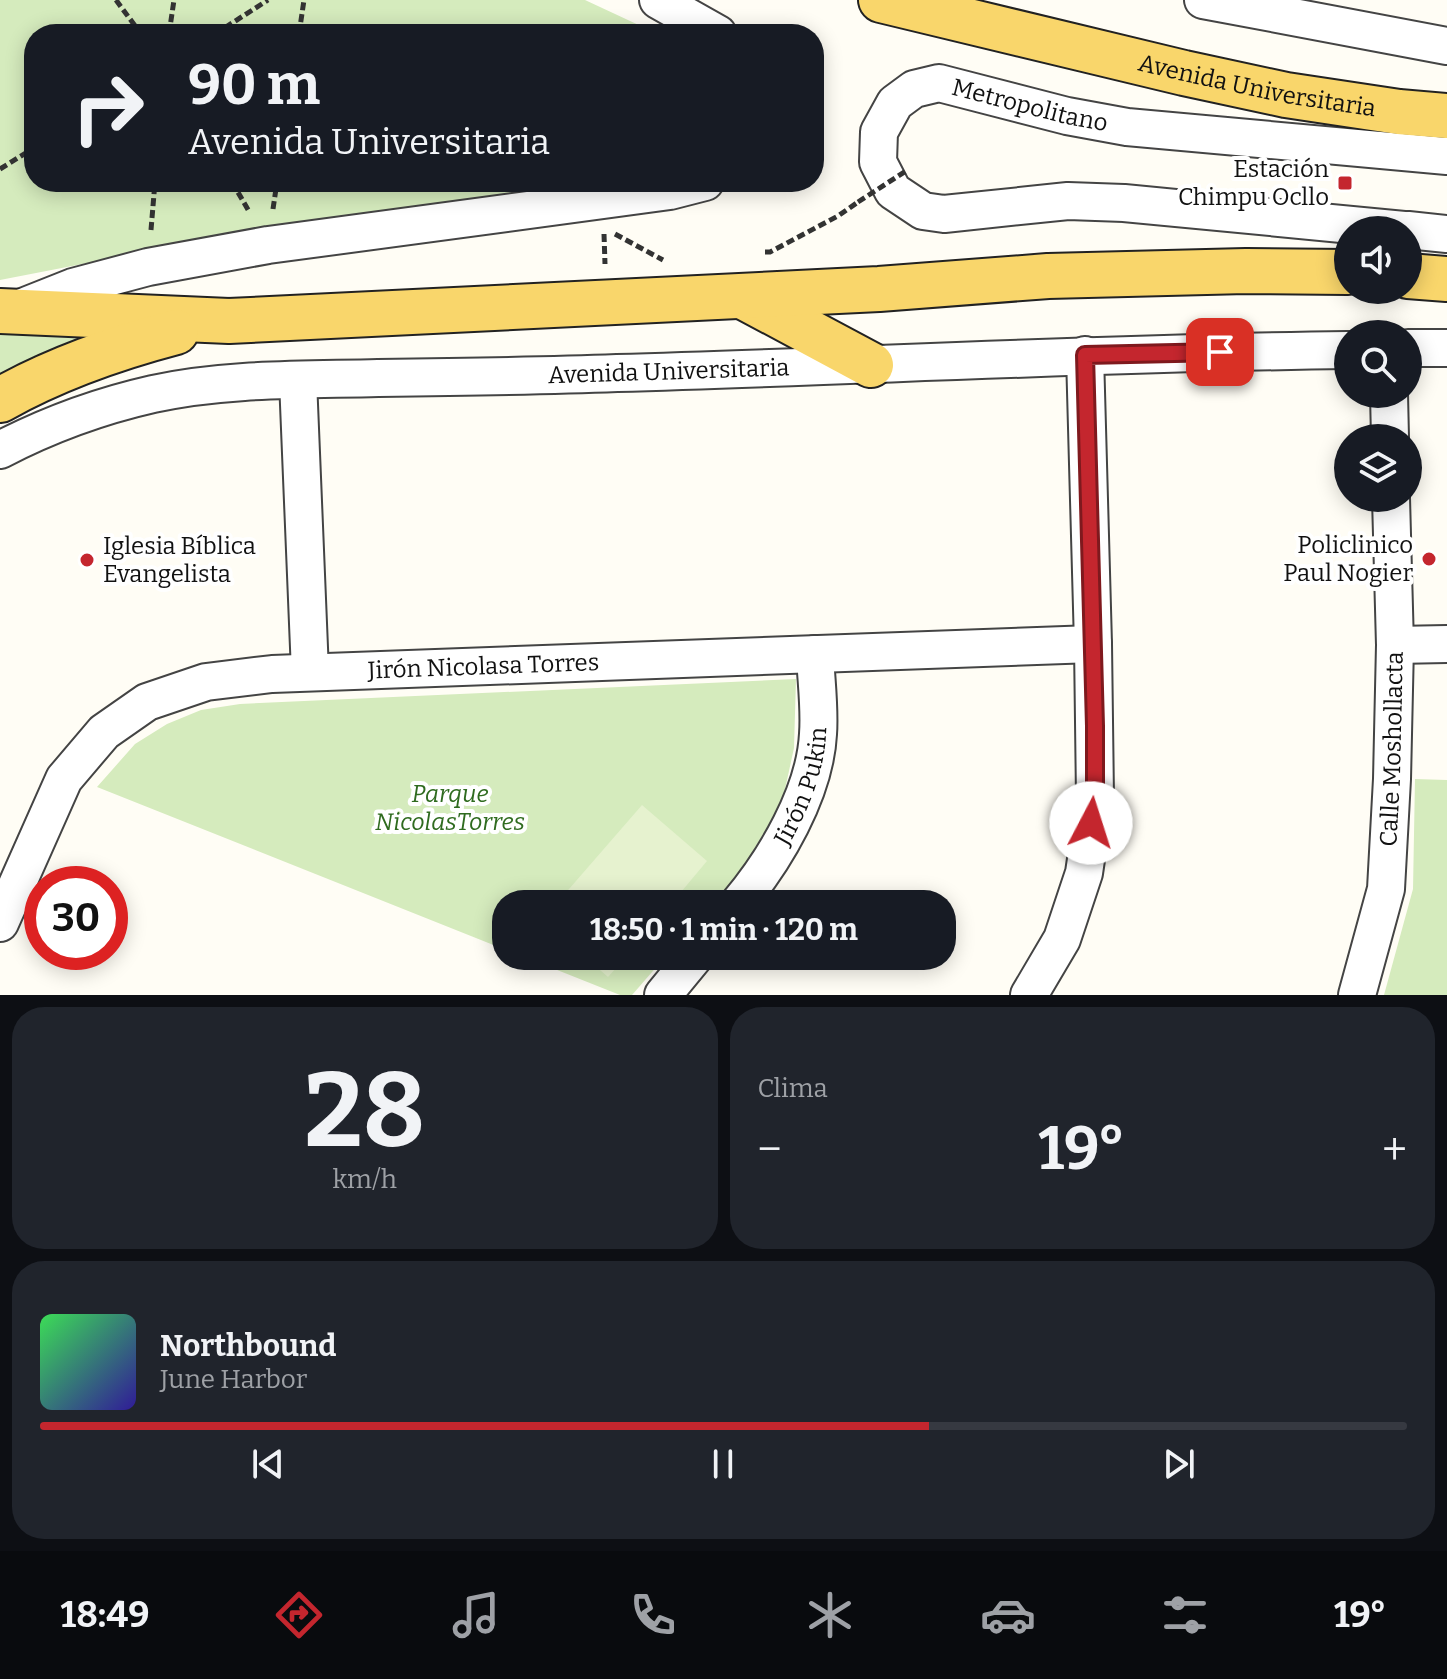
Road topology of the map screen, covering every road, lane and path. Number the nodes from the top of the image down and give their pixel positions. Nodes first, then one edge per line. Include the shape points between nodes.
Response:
1 (116, 0) edge
2 (174, 0) edge
3 (268, 0) edge
4 (304, 0) edge
5 (658, 0) edge
6 (881, 0) edge
7 (1203, 0) edge
8 (134, 24) edge
9 (170, 24) edge
10 (231, 24) edge
11 (300, 24) edge
12 (700, 24) edge
13 (1447, 46) edge
14 (1447, 116) edge
15 (24, 154) edge
16 (1447, 156) edge
17 (0, 169) edge
18 (906, 171) dead end
19 (154, 192) edge
20 (663, 192) edge
21 (1334, 223) edge
22 (604, 229) dead end
23 (1422, 232) edge
24 (1447, 234) edge
25 (755, 253) dead end
26 (663, 260) dead end
27 (148, 267) junction
28 (1334, 272) edge
29 (1422, 277) edge
30 (1447, 279) edge
31 (742, 296) junction
32 (5, 312) edge
33 (229, 321) junction
34 (1422, 348) edge
35 (1447, 348) edge
36 (1334, 350) edge
37 (1085, 355) junction
38 (871, 365) junction
39 (298, 380) junction
40 (0, 400) edge
41 (0, 450) edge
42 (1391, 512) edge
43 (1093, 644) junction
44 (1447, 644) edge
45 (1395, 645) junction
46 (815, 654) junction
47 (310, 672) junction
48 (750, 890) edge
49 (0, 923) edge
50 (684, 970) edge
51 (663, 995) edge
52 (1029, 995) edge
53 (1357, 995) edge

1 - 8 path
2 - 9 path
3 - 10 path
4 - 11 path
5 - 12 street
6 - 14 main road, Avenida Universitaria via 1286,95
7 - 13 street
15 - 17 path
16 - 21 street, Metropolitano via 1127,127 939,83 914,89 895,103 879,132 878,162 893,191 923,211 944,214 1068,201
18 - 25 path, bridge via 838,216 770,252
19 - 27 path
20 - 27 street via 268,245
22 - 26 path
23 - 24 street, Metropolitano
27 - 32 street
28 - 31 main road via 1048,276
29 - 30 main road
31 - 33 main road
31 - 38 main road
32 - 33 main road
33 - 40 main road via 120,348
34 - 35 street
36 - 37 street, Avenida Universitaria
37 - 38 street, Avenida Universitaria
37 - 43 street
38 - 39 street, Avenida Universitaria
39 - 41 street, Avenida Universitaria via 154,393 36,432
39 - 47 street
42 - 45 street, Calle Moshollacta
43 - 46 street, Jirón Nicolasa Torres
43 - 52 street via 1095,798 1084,873 1062,939
44 - 45 street
45 - 53 street, Calle Moshollacta via 1386,889
46 - 47 street, Jirón Nicolasa Torres
46 - 48 street, Jirón Pukin via 818,735 808,787
47 - 49 street, Jirón Nicolasa Torres via 206,682 147,702 104,732 64,779
50 - 51 street

